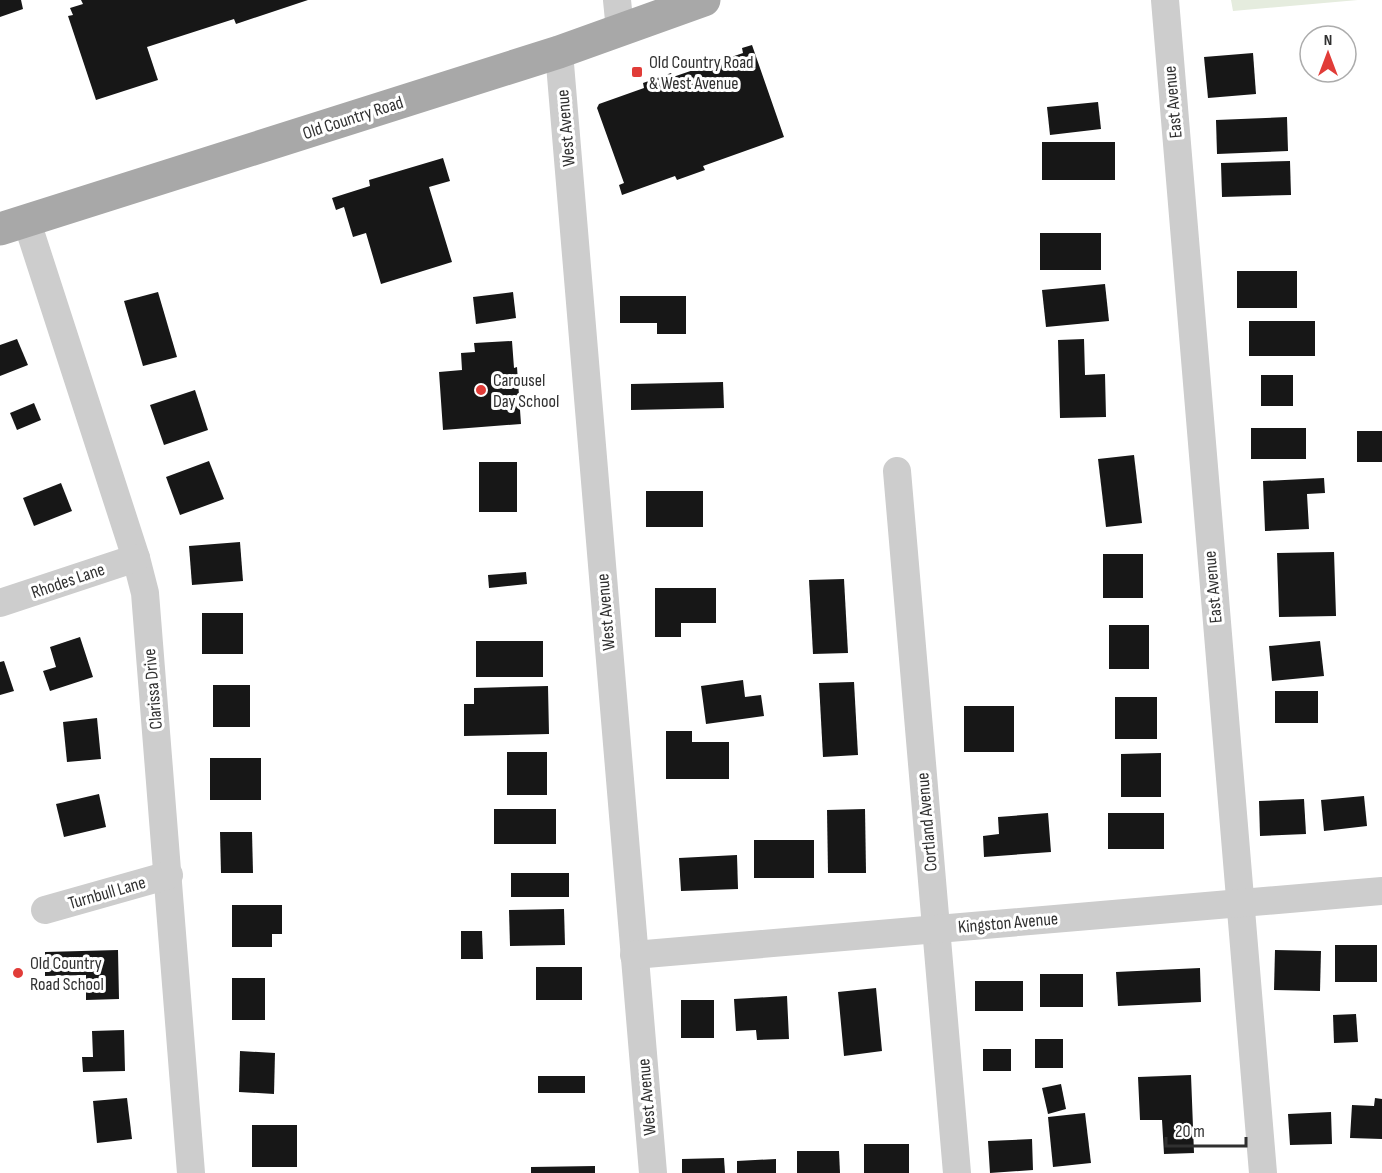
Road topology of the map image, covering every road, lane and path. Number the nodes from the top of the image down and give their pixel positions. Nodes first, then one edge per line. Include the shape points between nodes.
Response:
1 (704, 0) edge
2 (1165, 0) edge
3 (619, 15) edge
4 (559, 52) junction
5 (13, 226) edge
6 (897, 471) dead end
7 (136, 558) junction
8 (0, 603) edge
9 (169, 875) junction
10 (1382, 891) edge
11 (1240, 903) junction
12 (45, 910) dead end
13 (936, 929) junction
14 (634, 955) junction
15 (191, 1173) edge
16 (653, 1173) edge
17 (957, 1173) edge
18 (1263, 1173) edge

1 - 3 main road, Old Country Road
2 - 11 street, East Avenue
3 - 4 main road, Old Country Road
4 - 5 main road, Old Country Road
4 - 14 street, West Avenue
5 - 7 street, Clarissa Drive
6 - 13 street, Cortland Avenue
7 - 8 street, Rhodes Lane
7 - 9 street, Clarissa Drive via 145,593
9 - 12 street, Turnbull Lane
9 - 15 street, Clarissa Drive
10 - 11 street, Kingston Avenue
11 - 13 street, Kingston Avenue
11 - 18 street, East Avenue
13 - 14 street, Kingston Avenue
13 - 17 street, Cortland Avenue
14 - 16 street, West Avenue

